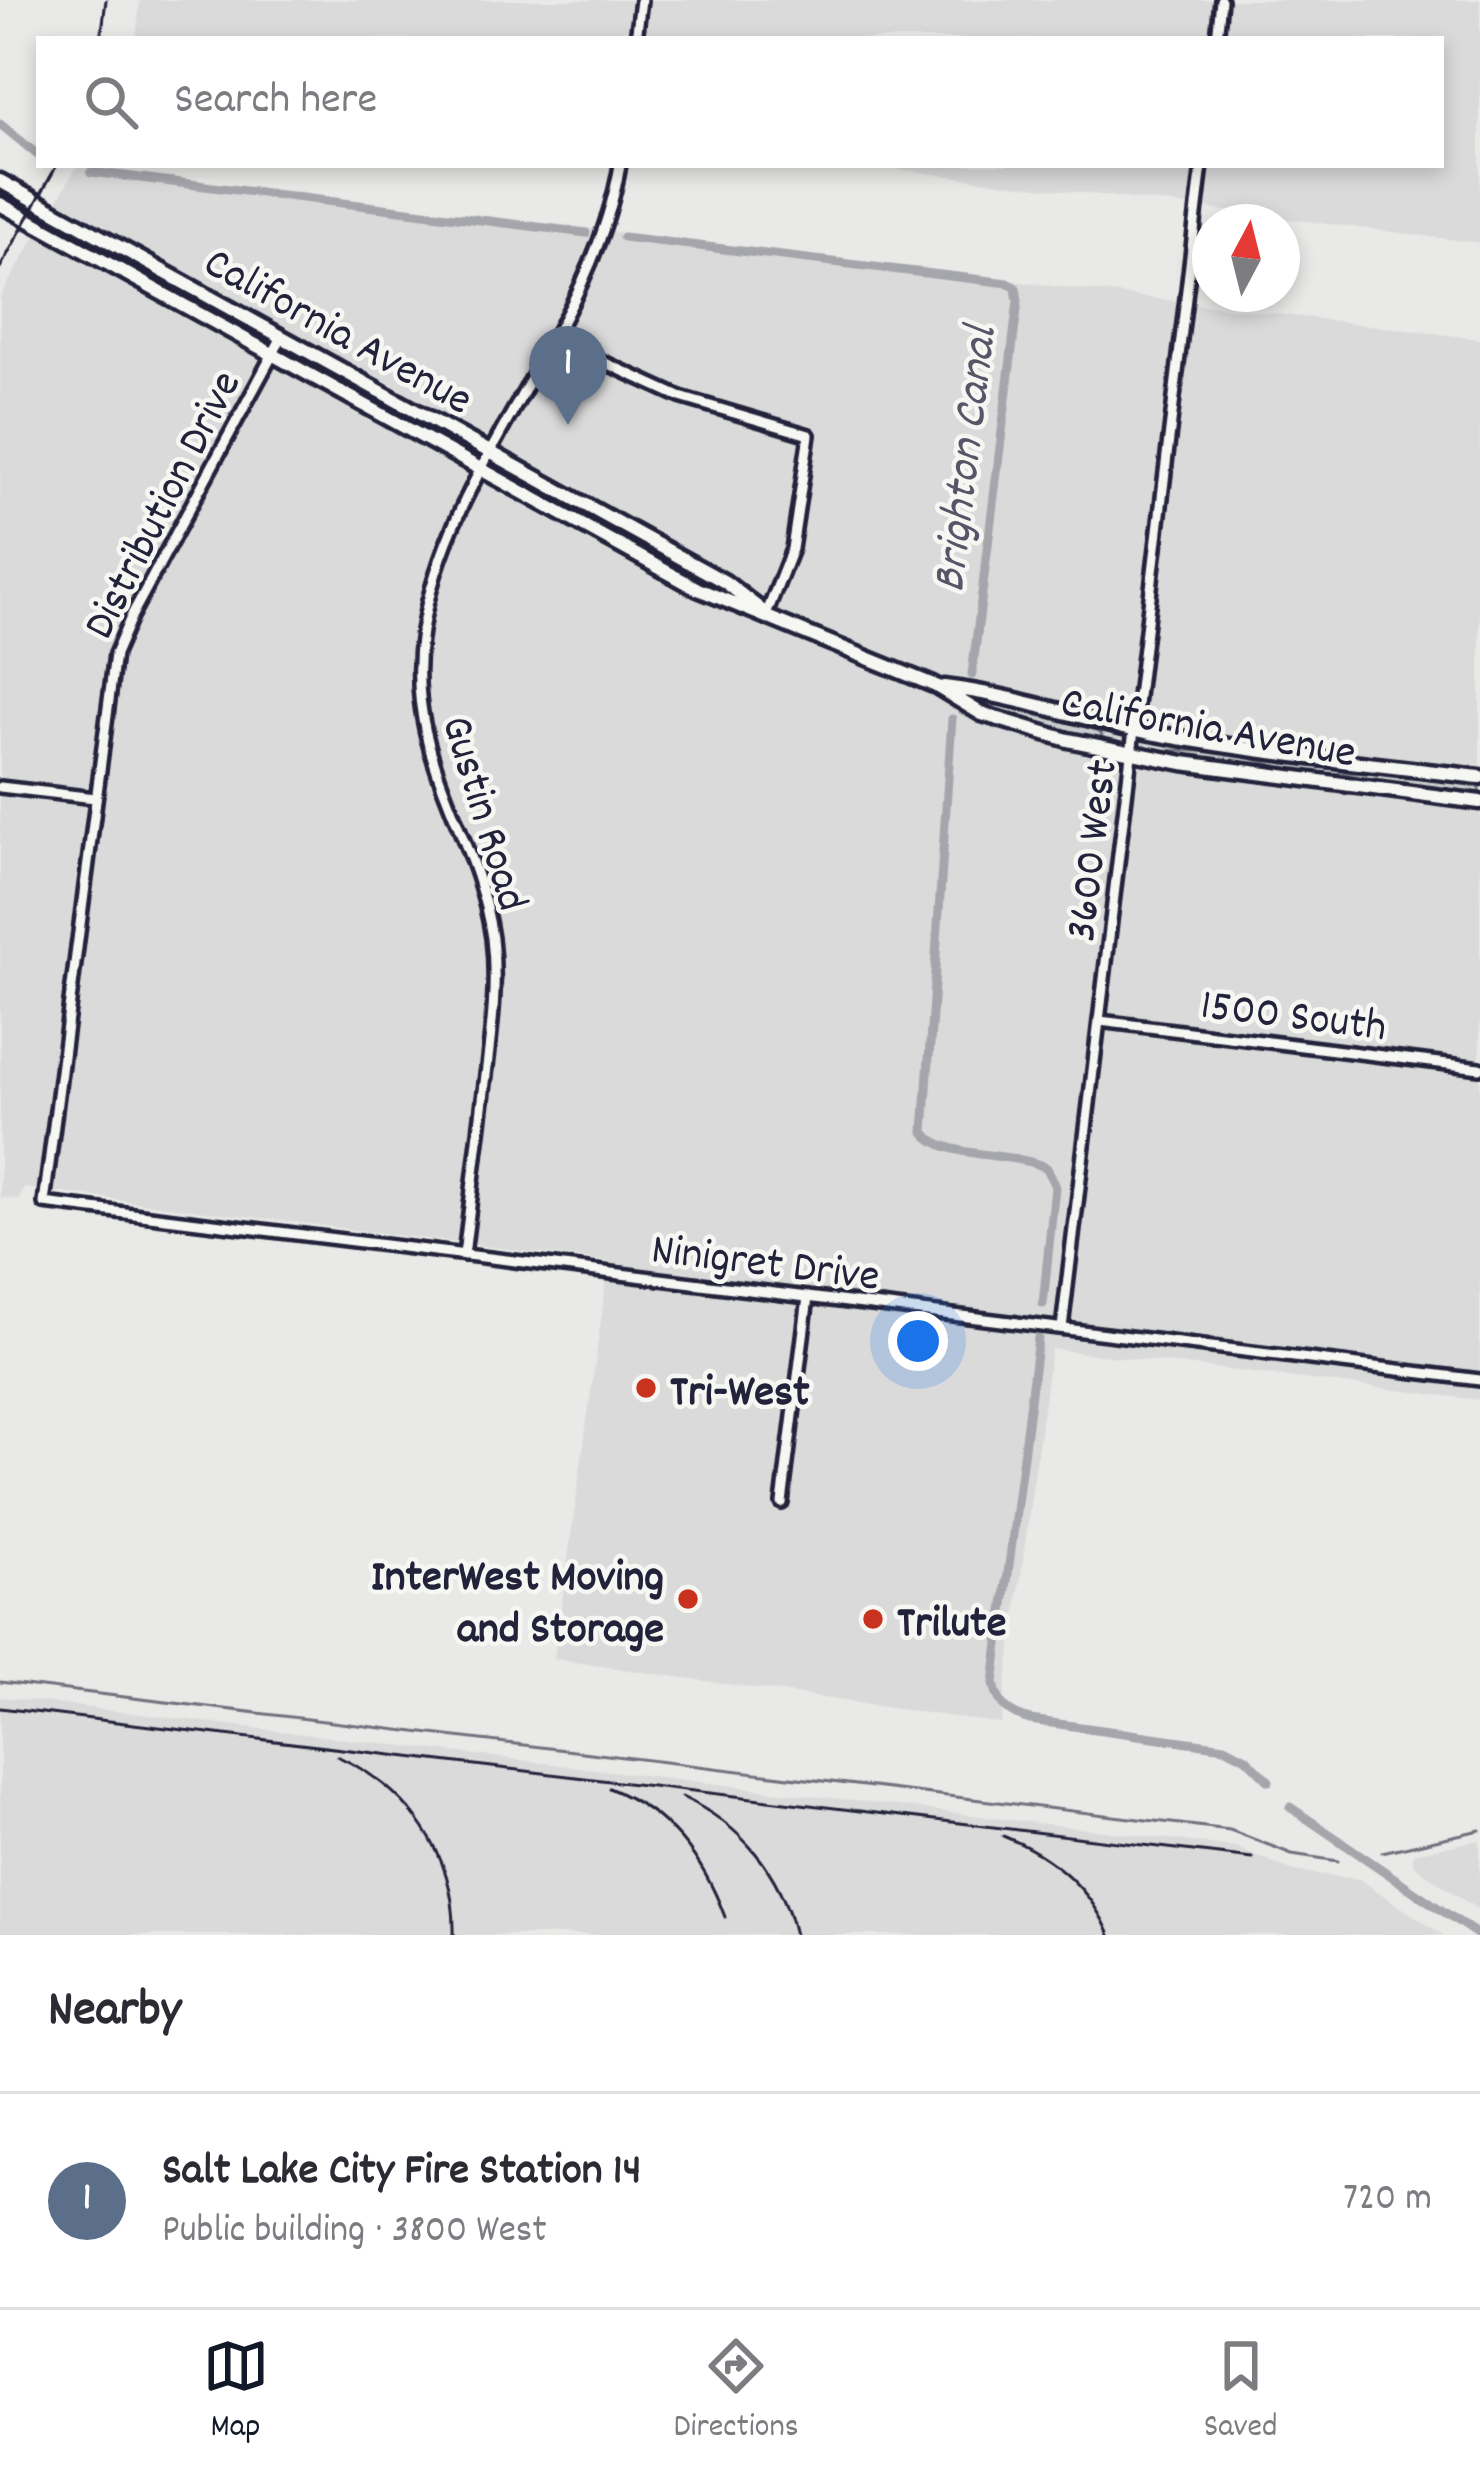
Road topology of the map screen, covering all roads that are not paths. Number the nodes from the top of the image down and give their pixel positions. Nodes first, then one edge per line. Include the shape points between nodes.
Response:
1 (641, 0) edge
2 (1221, 0) edge
3 (636, 36) edge
4 (1217, 36) edge
5 (619, 168) edge
6 (1202, 168) edge
7 (0, 181) edge
8 (0, 204) edge
9 (282, 338) junction
10 (553, 340) junction
11 (273, 354) junction
12 (491, 453) junction
13 (481, 470) junction
14 (766, 615) junction
15 (936, 686) junction
16 (1137, 730) junction
17 (1133, 754) junction
18 (1302, 755) junction
19 (1480, 777) edge
20 (1299, 780) junction
21 (0, 787) edge
22 (95, 798) junction
23 (1480, 802) edge
24 (1100, 1021) junction
25 (1480, 1068) edge
26 (44, 1203) joint
27 (464, 1255) junction
28 (808, 1297) junction
29 (1062, 1328) junction
30 (1480, 1380) edge
31 (782, 1503) dead end

1 - 3 street
2 - 4 street
5 - 10 street, Gustin Road via 599,245
6 - 16 street, 3600 West
7 - 9 main road, California Avenue
8 - 11 main road, California Avenue
9 - 11 street, Distribution Drive
9 - 12 main road, California Avenue
10 - 12 street, Gustin Road
10 - 14 street via 680,397 809,435 792,549
11 - 13 main road, California Avenue
11 - 22 street, Distribution Drive via 118,644
12 - 13 street, Gustin Road
12 - 14 main road, California Avenue via 725,582
13 - 14 main road, California Avenue via 698,589
13 - 27 street, Gustin Road via 438,562 419,661 428,750 478,877 494,961
14 - 15 main road, California Avenue
15 - 16 main road, California Avenue
15 - 17 main road, California Avenue via 991,717
16 - 17 street, 3600 West
16 - 18 main road, California Avenue
17 - 20 main road, California Avenue
17 - 24 street, 3600 West
18 - 19 main road, California Avenue
18 - 20 main road
20 - 23 main road, California Avenue
21 - 22 street
22 - 26 street, Distribution Drive
24 - 25 street, 1500 South
24 - 29 street, 3600 West
26 - 27 street, Ninigret Drive
27 - 28 street, Ninigret Drive
28 - 29 street, Ninigret Drive
28 - 31 street
29 - 30 street, Ninigret Drive

